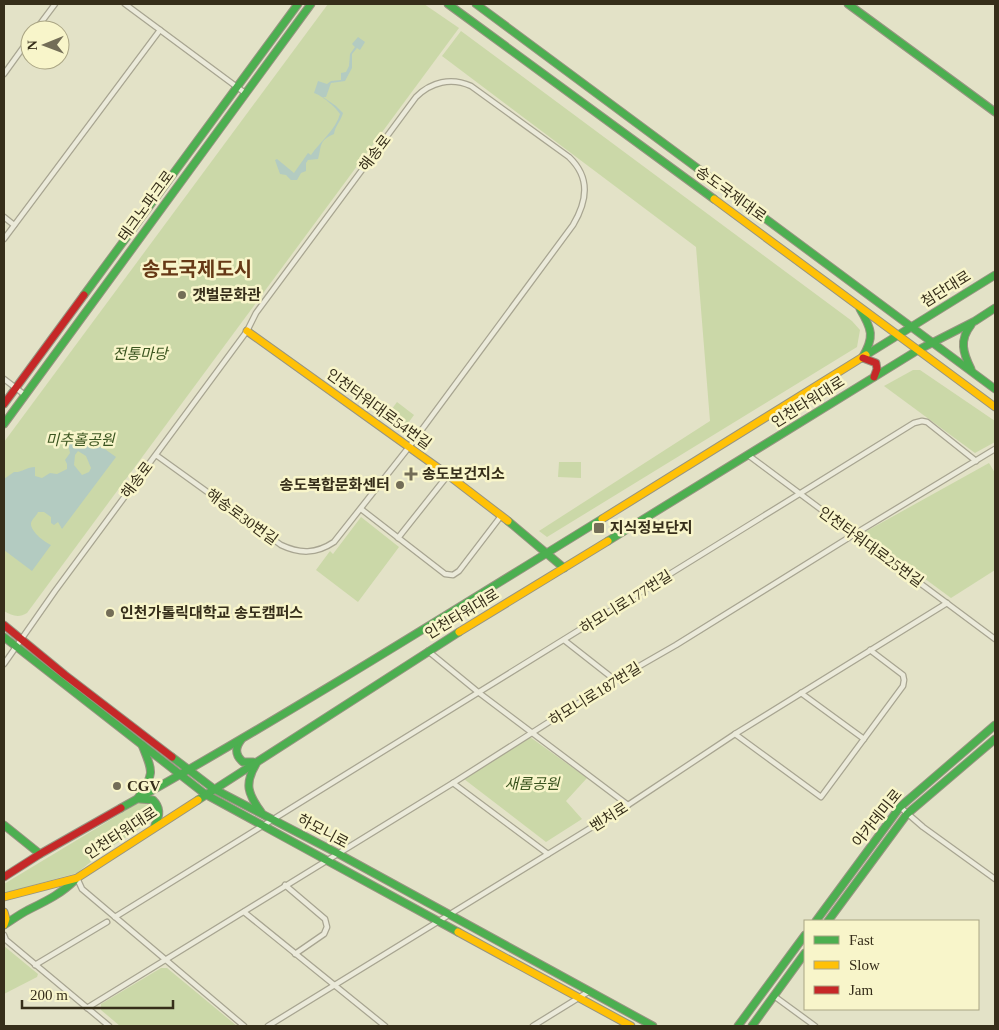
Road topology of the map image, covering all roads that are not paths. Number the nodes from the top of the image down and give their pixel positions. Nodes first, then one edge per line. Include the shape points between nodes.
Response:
1 (55, 4) edge
2 (125, 4) edge
3 (298, 4) edge
4 (311, 4) edge
5 (448, 4) edge
6 (476, 4) edge
7 (848, 4) edge
8 (43, 20) edge
9 (160, 30) junction
10 (20, 52) edge
11 (4, 74) edge
12 (236, 88) junction
13 (246, 93) junction
14 (995, 112) edge
15 (4, 217) edge
16 (14, 225) junction
17 (4, 240) edge
18 (995, 275) edge
19 (858, 305) junction
20 (995, 308) edge
21 (975, 321) junction
22 (911, 327) junction
23 (247, 331) junction
24 (900, 336) junction
25 (932, 342) junction
26 (918, 350) junction
27 (862, 359) junction
28 (972, 372) junction
29 (874, 377) junction
30 (4, 379) edge
31 (16, 388) junction
32 (995, 389) edge
33 (25, 395) junction
34 (4, 404) edge
35 (995, 407) edge
36 (4, 424) edge
37 (409, 447) junction
38 (995, 449) edge
39 (156, 455) junction
40 (748, 455) junction
41 (976, 461) junction
42 (448, 475) junction
43 (799, 494) junction
44 (361, 509) junction
45 (501, 516) junction
46 (853, 534) junction
47 (398, 538) junction
48 (545, 553) junction
49 (564, 568) junction
50 (947, 603) junction
51 (4, 624) edge
52 (4, 637) edge
53 (21, 638) junction
54 (995, 639) edge
55 (564, 640) junction
56 (16, 647) junction
57 (870, 650) junction
58 (428, 651) junction
59 (4, 664) edge
60 (615, 680) junction
61 (478, 692) junction
62 (801, 693) junction
63 (995, 726) edge
64 (532, 733) junction
65 (735, 734) junction
66 (243, 738) junction
67 (864, 739) junction
68 (995, 739) edge
69 (141, 745) junction
70 (257, 760) junction
71 (189, 770) junction
72 (181, 775) junction
73 (453, 783) junction
74 (214, 789) junction
75 (206, 794) junction
76 (135, 800) junction
77 (628, 805) junction
78 (900, 807) junction
79 (908, 814) junction
80 (263, 815) junction
81 (273, 820) junction
82 (4, 825) edge
83 (263, 826) junction
84 (145, 833) junction
85 (336, 853) junction
86 (40, 854) junction
87 (548, 854) junction
88 (326, 859) junction
89 (4, 877) edge
90 (77, 878) junction
91 (995, 879) edge
92 (285, 885) junction
93 (4, 897) edge
94 (244, 912) junction
95 (4, 913) edge
96 (449, 916) junction
97 (115, 917) junction
98 (15, 918) junction
99 (817, 920) edge
100 (829, 920) edge
101 (107, 922) dead end
102 (439, 922) junction
103 (4, 927) edge
104 (4, 935) edge
105 (804, 936) edge
106 (295, 954) junction
107 (804, 954) edge
108 (166, 959) junction
109 (34, 965) junction
110 (336, 986) junction
111 (588, 992) junction
112 (774, 996) junction
113 (578, 998) junction
114 (87, 1008) junction
115 (109, 1026) edge
116 (244, 1026) edge
117 (268, 1026) edge
118 (385, 1026) edge
119 (533, 1026) edge
120 (631, 1026) edge
121 (653, 1026) edge
122 (738, 1026) edge
123 (752, 1026) edge
124 (815, 1026) edge

1 - 8 street
2 - 9 street
3 - 12 main road, 테크노파크로
4 - 13 main road, 테크노파크로
5 - 19 main road, 송도국제대로
6 - 22 main road, 송도국제대로
7 - 14 main road
9 - 12 street
9 - 16 street
10 - 11 street
12 - 13 street
12 - 31 main road, 테크노파크로
13 - 33 main road, 테크노파크로
15 - 16 street
16 - 17 street
18 - 22 main road, 첨단대로
19 - 24 main road, 송도국제대로
19 - 27 main road via 872,333
20 - 21 main road
21 - 25 main road
21 - 28 main road via 966,330 961,345
22 - 24 main road, 인천타워대로
22 - 25 main road, 송도국제대로
23 - 37 main road, 인천타워대로54번길
23 - 37 street, 해송로 via 256,314 416,97 431,85 445,82 465,83 477,90 573,161 583,179 584,199 573,225
23 - 39 street, 해송로
24 - 26 main road, 송도국제대로
24 - 27 main road, 인천타워대로
25 - 26 main road, 인천타워대로
25 - 28 main road, 송도국제대로
26 - 29 main road, 인천타워대로
26 - 35 main road, 송도국제대로
27 - 29 main road via 877,363
27 - 48 main road, 인천타워대로
28 - 32 main road, 송도국제대로
29 - 40 main road, 인천타워대로
30 - 31 street
31 - 33 street
31 - 34 main road, 테크노파크로
33 - 36 main road, 테크노파크로
37 - 42 main road, 인천타워대로54번길
37 - 44 street, 해송로30번길
38 - 41 street, 하모니로187번길
39 - 44 street, 해송로30번길 via 281,545 295,551 311,552 326,547 341,535
39 - 53 street, 해송로
40 - 43 street, 인천타워대로25번길
40 - 49 main road, 인천타워대로
41 - 43 street, 하모니로177번길 via 922,421
41 - 46 street, 하모니로187번길
42 - 45 main road, 인천타워대로54번길
42 - 47 street
43 - 46 street, 인천타워대로25번길
43 - 55 street, 하모니로177번길
44 - 47 street
45 - 47 street via 453,575 445,574
45 - 48 main road, 인천타워대로54번길
46 - 50 street, 인천타워대로25번길
46 - 60 street, 하모니로187번길
48 - 49 main road, 인천타워대로54번길
48 - 66 main road, 인천타워대로
49 - 58 main road, 인천타워대로
50 - 54 street, 인천타워대로25번길
50 - 57 street, 벤처로
51 - 53 main road, 하모니로
52 - 56 main road, 하모니로
53 - 56 street, 해송로
53 - 71 main road, 하모니로
55 - 60 street
55 - 61 street, 하모니로177번길
56 - 59 street, 해송로
56 - 69 main road, 하모니로
57 - 62 street, 벤처로
57 - 67 street via 899,671 904,680 903,686
58 - 61 street
58 - 70 main road, 인천타워대로
60 - 64 street, 하모니로187번길
61 - 64 street
61 - 81 street, 하모니로177번길
62 - 65 street, 벤처로
62 - 67 street
63 - 78 main road, 아카데미로
64 - 73 street, 하모니로187번길
64 - 77 street
65 - 67 street via 821,797
65 - 77 street, 벤처로
66 - 70 main road via 237,747 237,756 243,762
66 - 71 main road, 인천타워대로
68 - 79 main road, 아카데미로
69 - 72 main road, 하모니로
69 - 76 main road via 151,771 150,780
70 - 74 main road, 인천타워대로
70 - 80 main road via 250,772 248,790
71 - 72 main road, 인천타워대로
71 - 74 main road, 하모니로
72 - 75 main road, 하모니로
72 - 76 main road, 인천타워대로
73 - 85 street, 하모니로187번길
73 - 87 street
74 - 75 main road, 인천타워대로
74 - 80 main road, 하모니로
75 - 83 main road, 하모니로
75 - 84 main road, 인천타워대로
76 - 84 main road via 153,800 159,806 159,819
76 - 86 main road, 인천타워대로
77 - 87 street, 벤처로
78 - 79 street
78 - 99 main road, 아카데미로
79 - 91 street
79 - 100 main road, 아카데미로
80 - 81 main road, 하모니로
81 - 83 street, 하모니로177번길
81 - 85 main road, 하모니로
82 - 86 main road
83 - 88 main road, 하모니로
83 - 97 street, 하모니로177번길
84 - 90 main road, 인천타워대로
85 - 88 street, 하모니로187번길
85 - 96 main road, 하모니로
86 - 89 main road, 인천타워대로
87 - 96 street, 벤처로
88 - 92 street, 하모니로187번길
88 - 102 main road, 하모니로
90 - 93 main road, 인천타워대로
90 - 97 street via 82,889
90 - 98 main road via 67,888
92 - 94 street, 하모니로187번길
92 - 106 street via 325,920 327,927 324,934
94 - 106 street
94 - 108 street, 하모니로187번길
95 - 98 main road via 11,919
95 - 103 main road
96 - 102 street, 벤처로
96 - 111 main road, 하모니로
97 - 108 street
98 - 103 main road
101 - 109 street
102 - 110 street, 벤처로
102 - 113 main road, 하모니로
104 - 109 street
105 - 122 main road
106 - 110 street
107 - 112 main road
108 - 114 street, 하모니로187번길
108 - 116 street
109 - 114 street
110 - 117 street, 벤처로
110 - 118 street
111 - 113 street
111 - 121 main road, 하모니로
112 - 123 main road
112 - 124 street
113 - 119 street
113 - 120 main road, 하모니로
114 - 115 street

